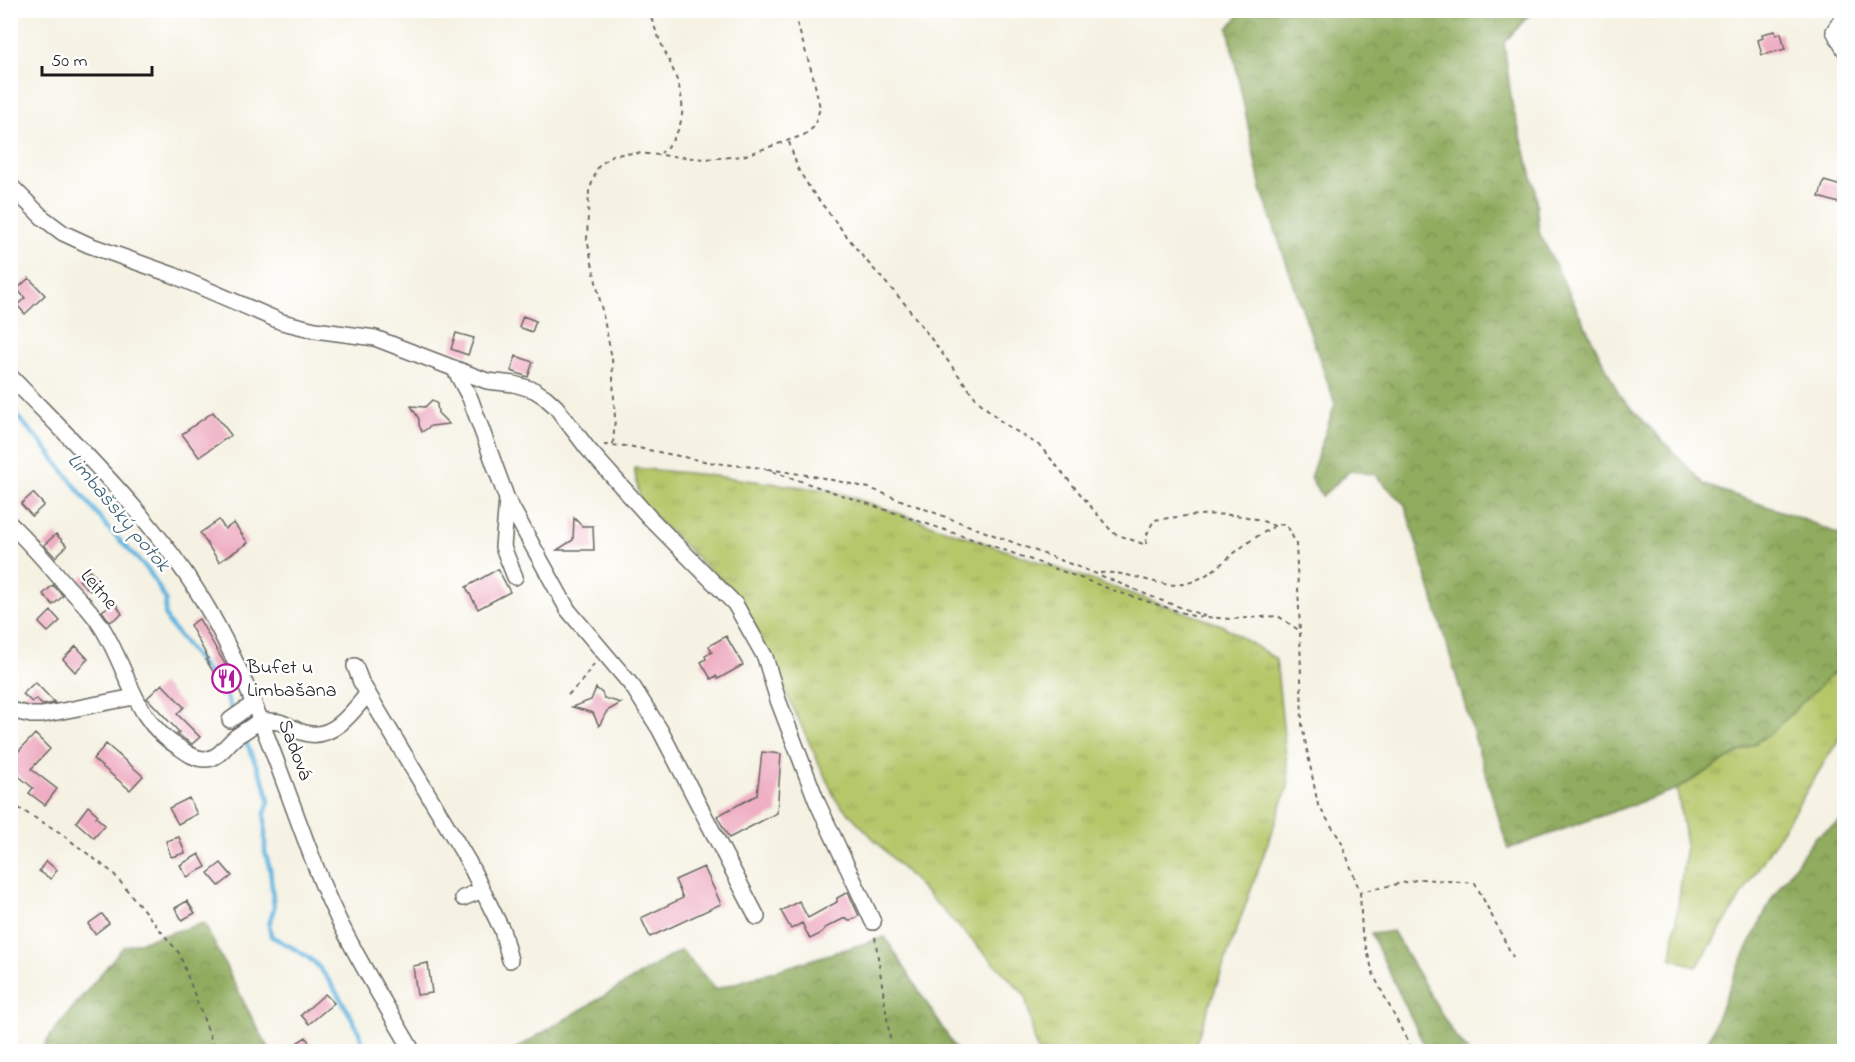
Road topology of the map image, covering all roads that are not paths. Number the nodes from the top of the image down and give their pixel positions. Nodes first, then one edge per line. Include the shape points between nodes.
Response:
1 (1845, 16) edge
2 (1845, 49) edge
3 (10, 185) edge
4 (454, 368) junction
5 (10, 376) edge
6 (507, 500) junction
7 (10, 524) edge
8 (515, 577) dead end
9 (355, 666) dead end
10 (368, 693) junction
11 (134, 697) junction
12 (254, 704) junction
13 (10, 710) edge
14 (234, 718) dead end
15 (260, 720) junction
16 (482, 890) junction
17 (463, 898) dead end
18 (757, 917) dead end
19 (873, 922) road end
20 (510, 960) dead end
21 (413, 1052) edge

1 - 2 street via 1834,31
3 - 4 street via 43,218 89,245 173,275 282,322 375,338
4 - 6 street via 470,398
4 - 19 street via 487,381 534,390 545,397 649,517 735,604 765,657 817,802
5 - 12 street, Sadová via 166,547 218,626
6 - 8 street via 503,547
6 - 18 street via 568,610 633,687 660,730
7 - 11 street, Leitne via 99,623
9 - 10 street
10 - 15 street via 349,716 320,734 305,734 279,722
10 - 16 street
11 - 13 street via 42,715
11 - 15 street, Leitne via 147,720 171,744 203,759 220,754
12 - 14 street
12 - 15 street, Sadová
15 - 21 street, Sadová via 346,935
16 - 17 street
16 - 20 street via 502,930

